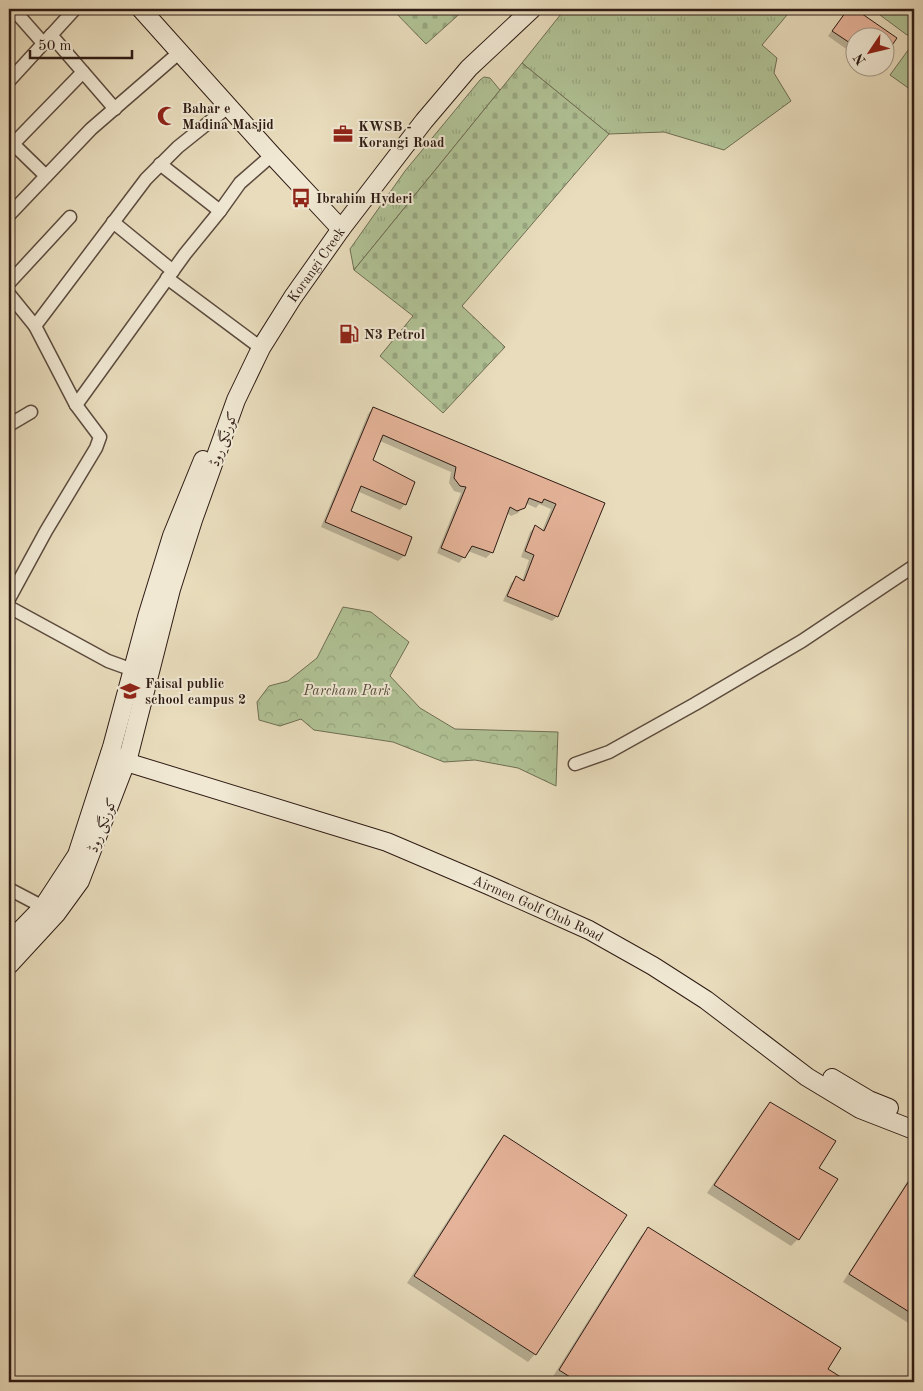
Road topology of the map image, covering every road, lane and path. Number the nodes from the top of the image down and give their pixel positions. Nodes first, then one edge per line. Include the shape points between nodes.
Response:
1 (13, 9) edge
2 (75, 9) edge
3 (141, 9) edge
4 (532, 9) edge
5 (47, 39) junction
6 (181, 51) junction
7 (83, 72) junction
8 (9, 81) edge
9 (228, 107) junction
10 (115, 109) junction
11 (11, 142) edge
12 (272, 155) junction
13 (160, 164) junction
14 (46, 176) junction
15 (220, 210) junction
16 (9, 215) edge
17 (70, 218) dead end
18 (113, 222) junction
19 (341, 230) junction
20 (170, 274) junction
21 (9, 282) edge
22 (9, 294) edge
23 (35, 326) junction
24 (261, 348) junction
25 (236, 400) junction
26 (76, 405) junction
27 (31, 412) dead end
28 (9, 425) edge
29 (914, 566) edge
30 (9, 599) edge
31 (9, 607) edge
32 (133, 670) junction
33 (111, 751) junction
34 (128, 758) junction
35 (575, 764) dead end
36 (9, 889) edge
37 (49, 910) junction
38 (9, 942) edge
39 (9, 965) edge
40 (914, 1119) edge
41 (914, 1130) edge

1 - 5 street
2 - 5 street
3 - 6 street
4 - 19 street, Korangi Creek via 468,68
5 - 7 street
5 - 8 street
6 - 9 street
6 - 10 street
7 - 10 street
7 - 11 street
9 - 12 street
9 - 13 street
10 - 14 street
11 - 14 street
12 - 15 street via 240,183
12 - 19 street
13 - 15 street
13 - 18 street
14 - 16 street
15 - 20 street
17 - 21 street
18 - 20 street
18 - 23 street
19 - 24 street, Korangi Creek via 292,297
20 - 24 street
20 - 26 street
22 - 23 street
23 - 26 street
24 - 25 street, Korangi Creek
25 - 32 street, کورنگی روڈ via 213,436 175,528
25 - 34 street, کورنگی روڈ via 174,581
26 - 30 street via 100,437 99,442
27 - 28 street
29 - 35 street via 802,641 695,704 609,752
31 - 32 street via 108,662
32 - 33 street, کورنگی روڈ
33 - 34 street
33 - 37 street, کورنگی روڈ via 77,855
34 - 37 street, کورنگی روڈ via 80,881
34 - 40 street, Airmen Golf Club Road via 392,834 494,876 594,922 657,957 713,993 814,1068 869,1100
34 - 41 street, Airmen Golf Club Road via 387,842 589,930 706,1000 807,1077 860,1108
36 - 37 street
37 - 38 street, کورنگی روڈ
37 - 39 street, کورنگی روڈ

